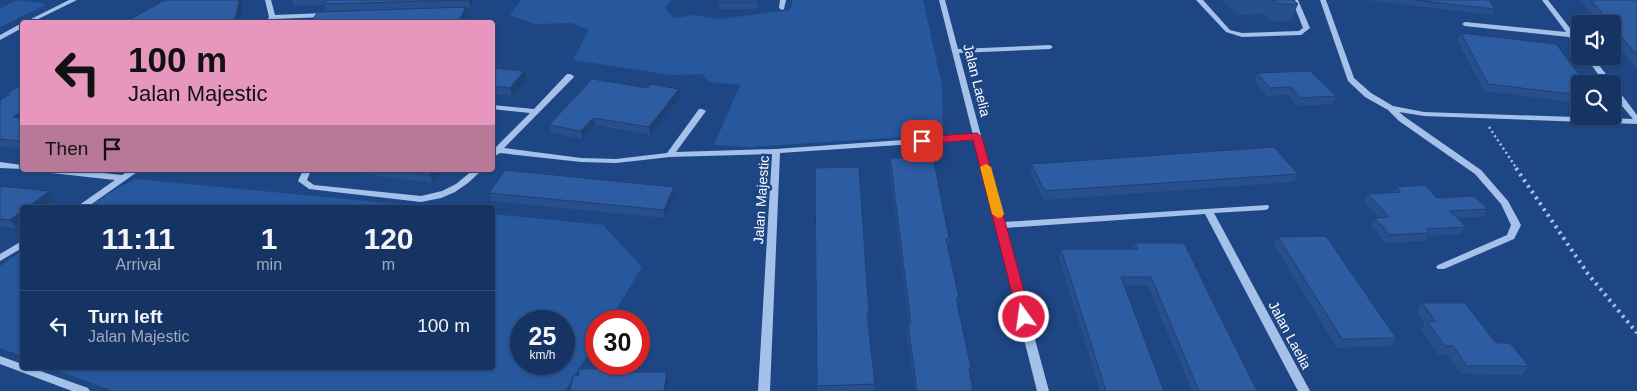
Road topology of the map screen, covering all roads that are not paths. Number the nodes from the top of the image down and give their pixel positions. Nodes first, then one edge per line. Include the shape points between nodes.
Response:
1 (74, 0) edge
2 (268, 0) edge
3 (783, 0) edge
4 (942, 0) edge
5 (1199, 0) edge
6 (1295, 0) edge
7 (1323, 0) edge
8 (1545, 0) edge
9 (782, 8) dead end
10 (330, 15) edge
11 (32, 20) edge
12 (270, 20) edge
13 (1465, 24) dead end
14 (20, 26) edge
15 (1571, 34) edge
16 (1571, 35) edge
17 (0, 38) edge
18 (1050, 47) dead end
19 (956, 51) junction
20 (570, 76) dead end
21 (1621, 100) edge
22 (495, 107) edge
23 (1391, 108) junction
24 (534, 111) junction
25 (702, 111) dead end
26 (1637, 121) edge
27 (977, 137) junction
28 (776, 152) junction
29 (495, 153) edge
30 (670, 155) junction
31 (0, 164) edge
32 (20, 167) edge
33 (69, 172) edge
34 (132, 172) edge
35 (306, 172) edge
36 (476, 172) edge
37 (122, 178) junction
38 (83, 205) edge
39 (1266, 208) dead end
40 (1209, 213) junction
41 (1001, 226) junction
42 (20, 245) edge
43 (0, 258) edge
44 (1441, 267) dead end
45 (0, 360) edge
46 (20, 367) edge
47 (27, 370) edge
48 (84, 391) edge
49 (764, 391) edge
50 (1043, 391) edge
51 (1304, 391) edge

1 - 11 street
2 - 12 street
3 - 9 street
4 - 19 street, Jalan Laelia
5 - 6 street via 1228,31 1242,35 1301,33 1307,28
7 - 23 street via 1351,79 1368,95
8 - 15 street
10 - 12 street
13 - 16 street
14 - 17 street
18 - 19 street
19 - 27 street, Jalan Laelia
20 - 24 street
21 - 26 street
22 - 24 street
23 - 26 street via 1424,114
23 - 44 street via 1478,172 1505,203 1516,226 1511,237
24 - 29 street
25 - 30 street
27 - 28 street, Jalan Majestic
27 - 41 street, Jalan Laelia
28 - 30 street
28 - 49 street, Jalan Majestic
29 - 30 street via 616,161
31 - 32 street
33 - 37 street
34 - 37 street
35 - 36 street via 302,182 312,187 421,199 437,198 452,192
37 - 38 street
39 - 40 street
40 - 41 street
40 - 51 street, Jalan Laelia
41 - 50 street, Jalan Laelia
42 - 43 street
45 - 46 street
47 - 48 street

